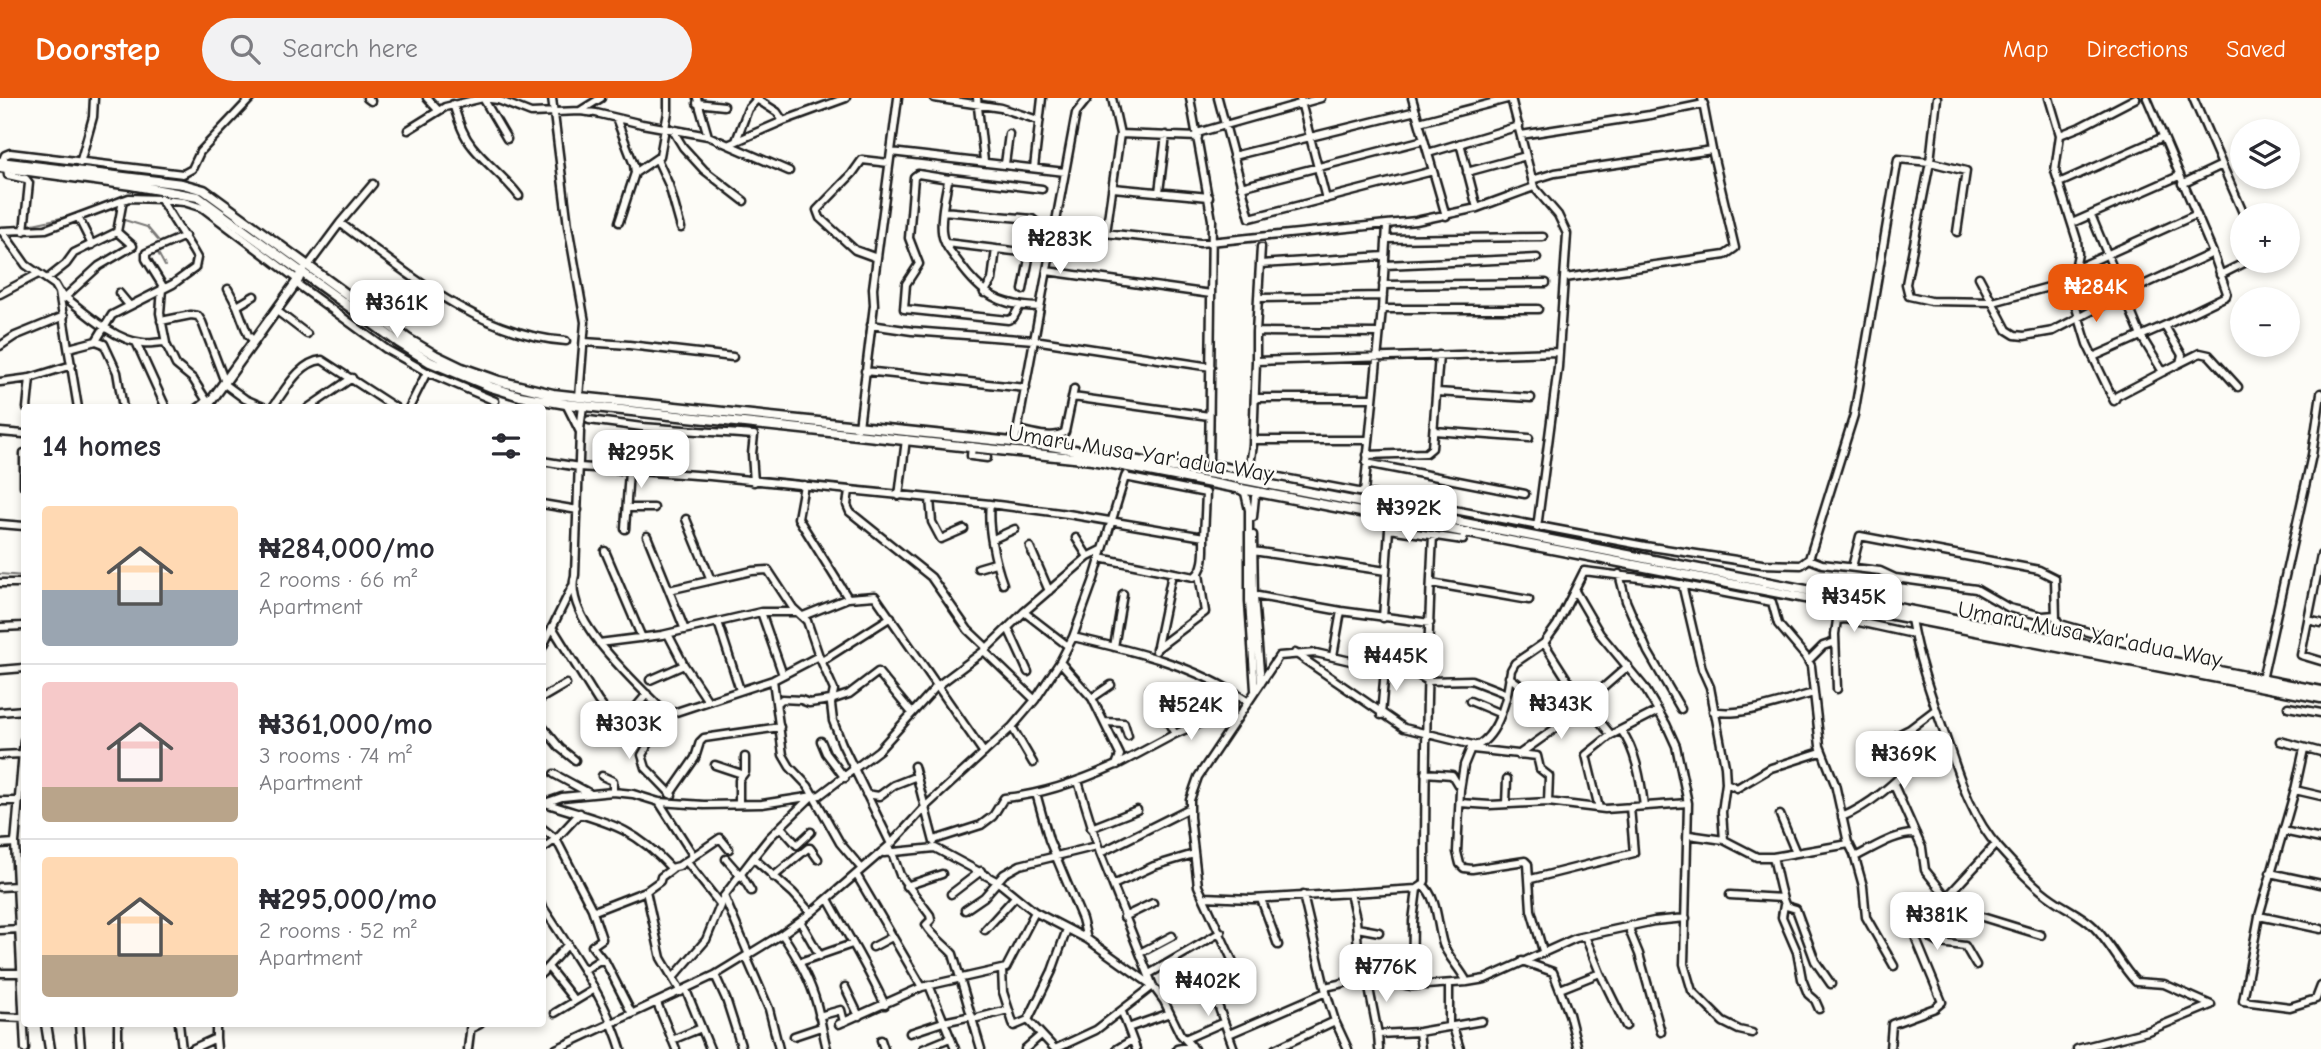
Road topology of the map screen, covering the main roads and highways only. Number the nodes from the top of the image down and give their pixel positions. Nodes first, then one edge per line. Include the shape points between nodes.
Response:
1 (2, 165) edge
2 (306, 270) junction
3 (298, 282) junction
4 (225, 383) junction
5 (581, 402) junction
6 (210, 404) edge
7 (599, 404) junction
8 (1063, 452) junction
9 (2321, 691) edge
10 (2321, 698) edge
11 (48, 1027) edge
12 (51, 1049) edge

1 - 2 main road, Umaru Musa Yar'adua Way via 189,194
1 - 2 main road, Umaru Musa Yar'adua Way via 182,184 204,191
2 - 3 main road
2 - 5 main road, Umaru Musa Yar'adua Way via 408,339 461,368
2 - 5 main road, Umaru Musa Yar'adua Way via 410,350 455,373 520,396
3 - 4 main road
3 - 4 main road
4 - 6 main road
5 - 7 main road, Umaru Musa Yar'adua Way
7 - 8 main road, Umaru Musa Yar'adua Way
7 - 8 main road, Umaru Musa Yar'adua Way via 1015,443
8 - 9 main road, Umaru Musa Yar'adua Way via 1208,473
8 - 10 main road, Umaru Musa Yar'adua Way
11 - 12 main road

